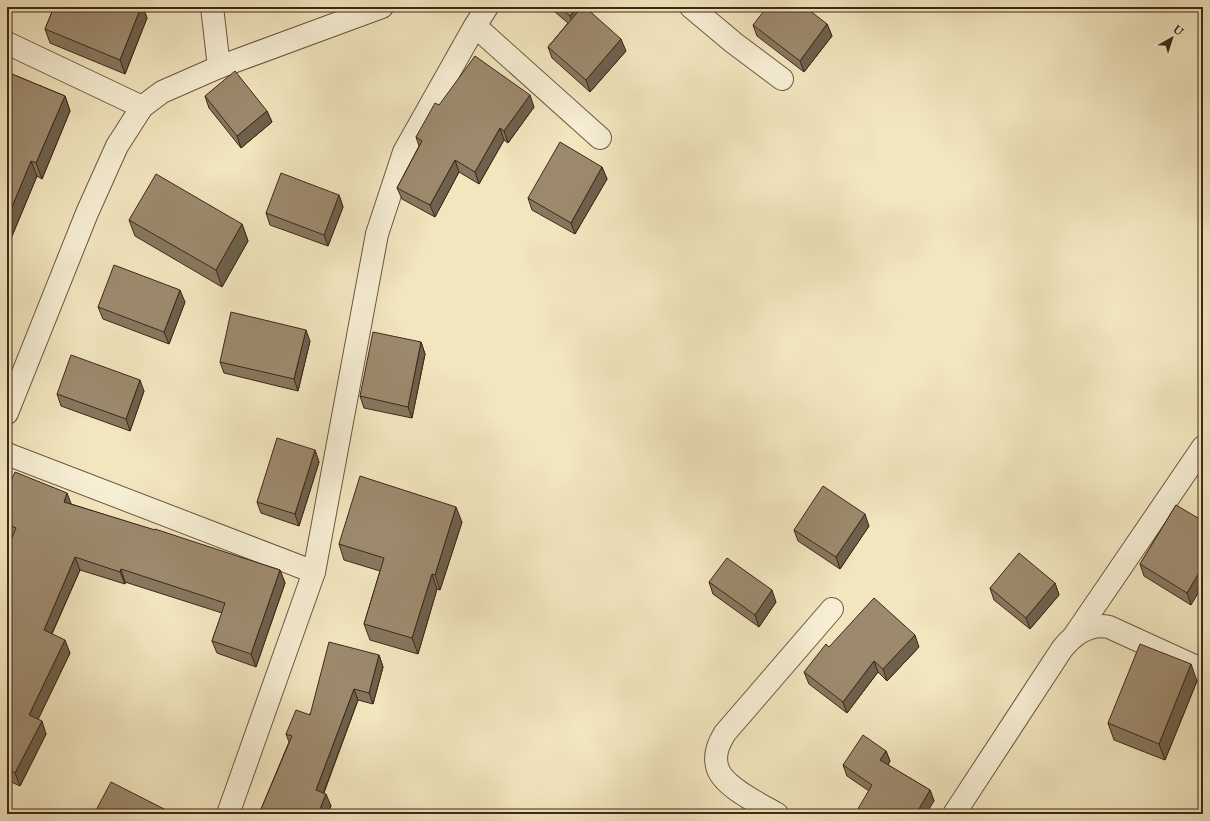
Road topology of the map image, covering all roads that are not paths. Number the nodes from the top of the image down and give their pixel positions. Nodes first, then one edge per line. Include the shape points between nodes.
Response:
1 (212, 7) edge
2 (382, 7) edge
3 (488, 7) edge
4 (691, 7) edge
5 (475, 26) junction
6 (7, 43) edge
7 (219, 67) junction
8 (782, 78) dead end
9 (142, 107) junction
10 (600, 138) dead end
11 (9, 403) edge
12 (1203, 447) edge
13 (7, 454) edge
14 (314, 572) junction
15 (832, 609) dead end
16 (1074, 636) junction
17 (1203, 670) edge
18 (228, 814) edge
19 (777, 814) edge
20 (954, 814) edge

1 - 7 street
2 - 7 street
3 - 5 street
4 - 8 street
5 - 10 street
5 - 14 street via 404,152 377,234
6 - 9 street
7 - 9 street via 162,92
9 - 11 street via 117,146
12 - 16 street
13 - 14 street
14 - 18 street
15 - 19 street via 725,733 716,752 717,767 725,779 748,797
16 - 17 street via 1095,626 1109,627
16 - 20 street via 1062,649

